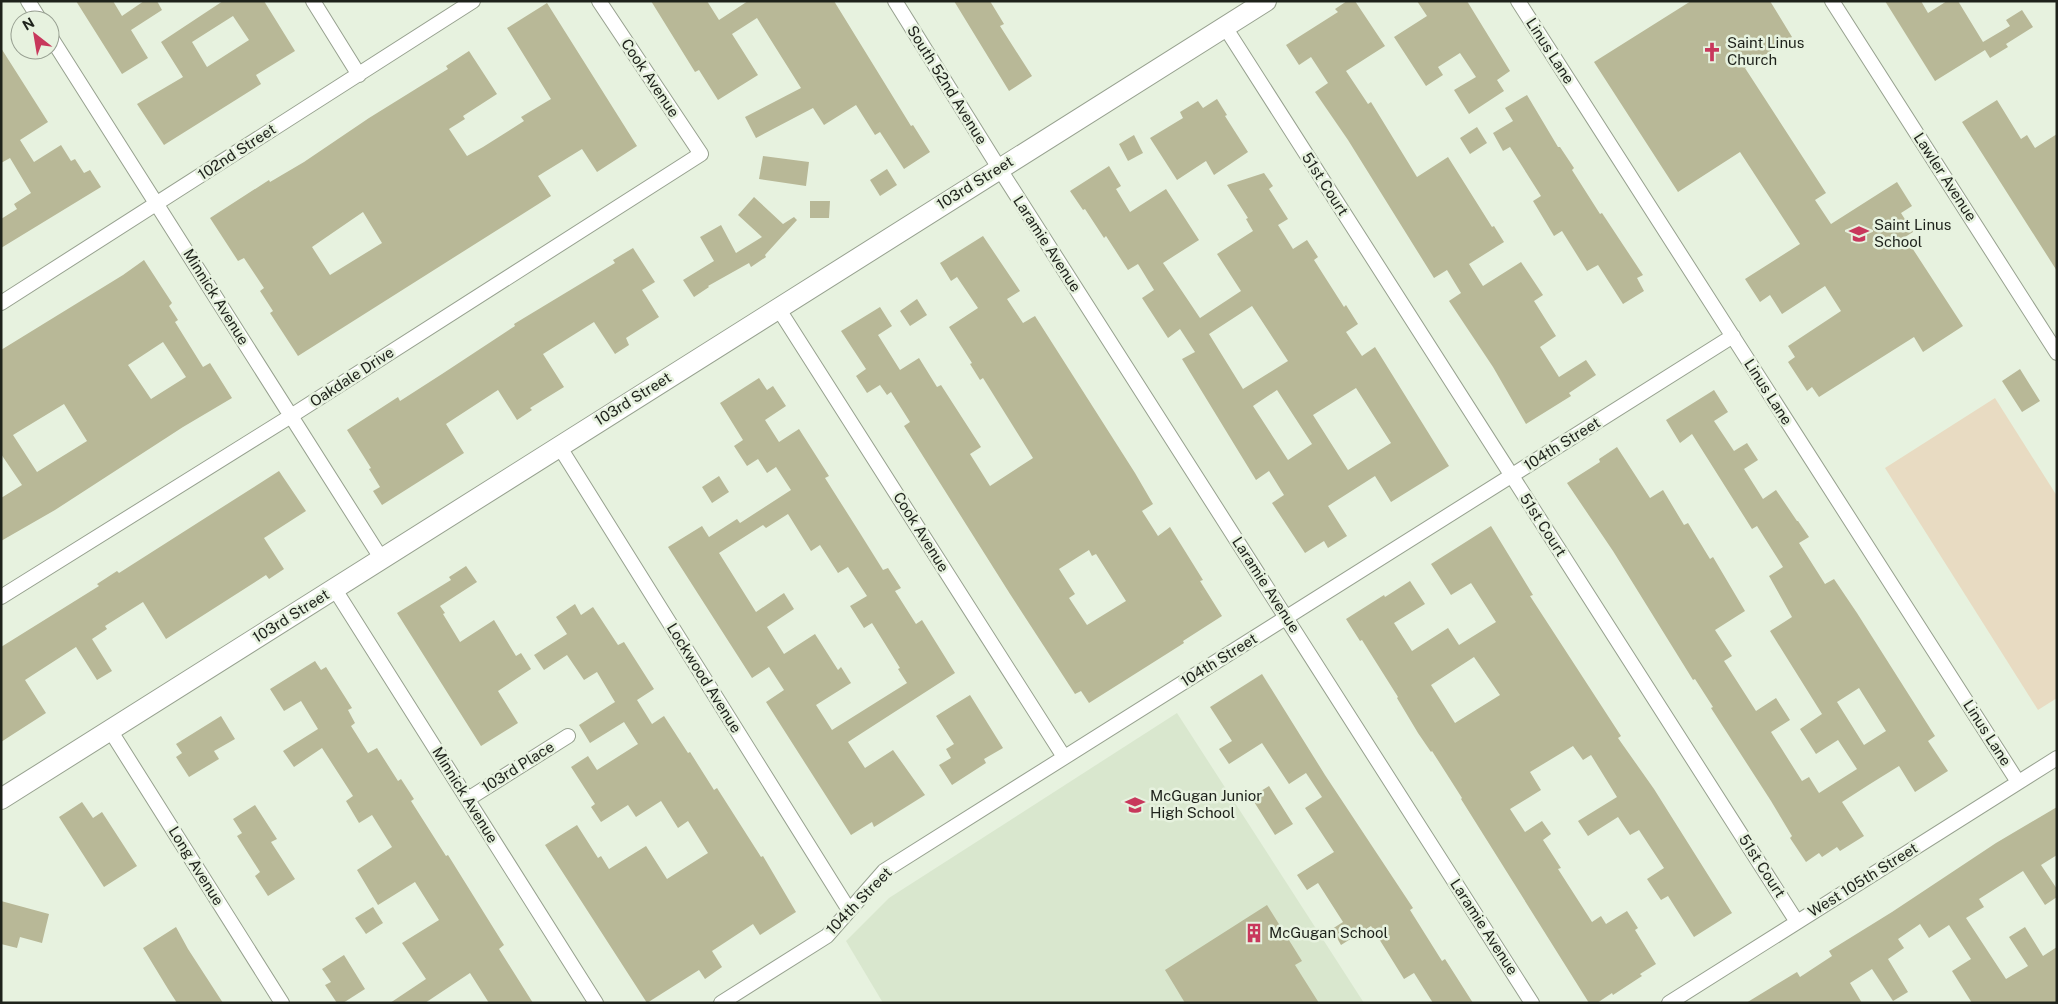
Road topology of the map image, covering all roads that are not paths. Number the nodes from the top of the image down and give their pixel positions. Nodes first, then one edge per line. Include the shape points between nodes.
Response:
1 (313, 1) edge
2 (473, 1) edge
3 (599, 1) edge
4 (895, 1) edge
5 (1266, 1) edge
6 (1518, 1) edge
7 (1832, 1) edge
8 (1225, 27) junction
9 (60, 52) edge
10 (359, 75) junction
11 (701, 154) joint
12 (999, 168) junction
13 (157, 204) junction
14 (1, 303) edge
15 (778, 308) junction
16 (1733, 336) junction
17 (2057, 353) edge
18 (291, 416) junction
19 (559, 446) junction
20 (1512, 476) junction
21 (381, 558) junction
22 (334, 588) junction
23 (1, 597) edge
24 (1286, 618) junction
25 (110, 730) junction
26 (568, 736) dead end
27 (1064, 757) junction
28 (2057, 758) edge
29 (2018, 782) junction
30 (1, 799) edge
31 (468, 799) junction
32 (850, 910) junction
33 (1798, 922) junction
34 (282, 1003) edge
35 (596, 1003) edge
36 (721, 1003) edge
37 (1532, 1003) edge
38 (1669, 1003) edge

1 - 10 street
2 - 10 street, 102nd Street
3 - 11 street, Cook Avenue
4 - 12 street, South 52nd Avenue
5 - 8 main road, 103rd Street
6 - 16 street, Linus Lane
7 - 17 street, Lawler Avenue
8 - 12 main road, 103rd Street
8 - 20 street, 51st Court
9 - 13 street, Minnick Avenue
10 - 13 street, 102nd Street
11 - 18 street, Oakdale Drive
12 - 15 main road, 103rd Street
12 - 24 street, Laramie Avenue
13 - 14 street, 102nd Street
13 - 18 street, Minnick Avenue
15 - 19 main road, 103rd Street
15 - 27 street, Cook Avenue
16 - 20 street, 104th Street
16 - 29 street, Linus Lane
18 - 21 street, Minnick Avenue
18 - 23 street, Oakdale Drive
19 - 21 main road, 103rd Street
19 - 32 street, Lockwood Avenue
20 - 24 street, 104th Street
20 - 33 street, 51st Court
21 - 22 main road, 103rd Street
22 - 25 main road, 103rd Street
22 - 31 street, Minnick Avenue
24 - 27 street, 104th Street
24 - 37 street, Laramie Avenue
25 - 30 main road, 103rd Street
25 - 34 street, Long Avenue
26 - 31 street, 103rd Place
27 - 32 street, 104th Street via 884,870
28 - 29 street, West 105th Street
29 - 33 street, West 105th Street
31 - 35 street, Minnick Avenue
32 - 36 street, 104th Street via 827,936
33 - 38 street, West 105th Street

